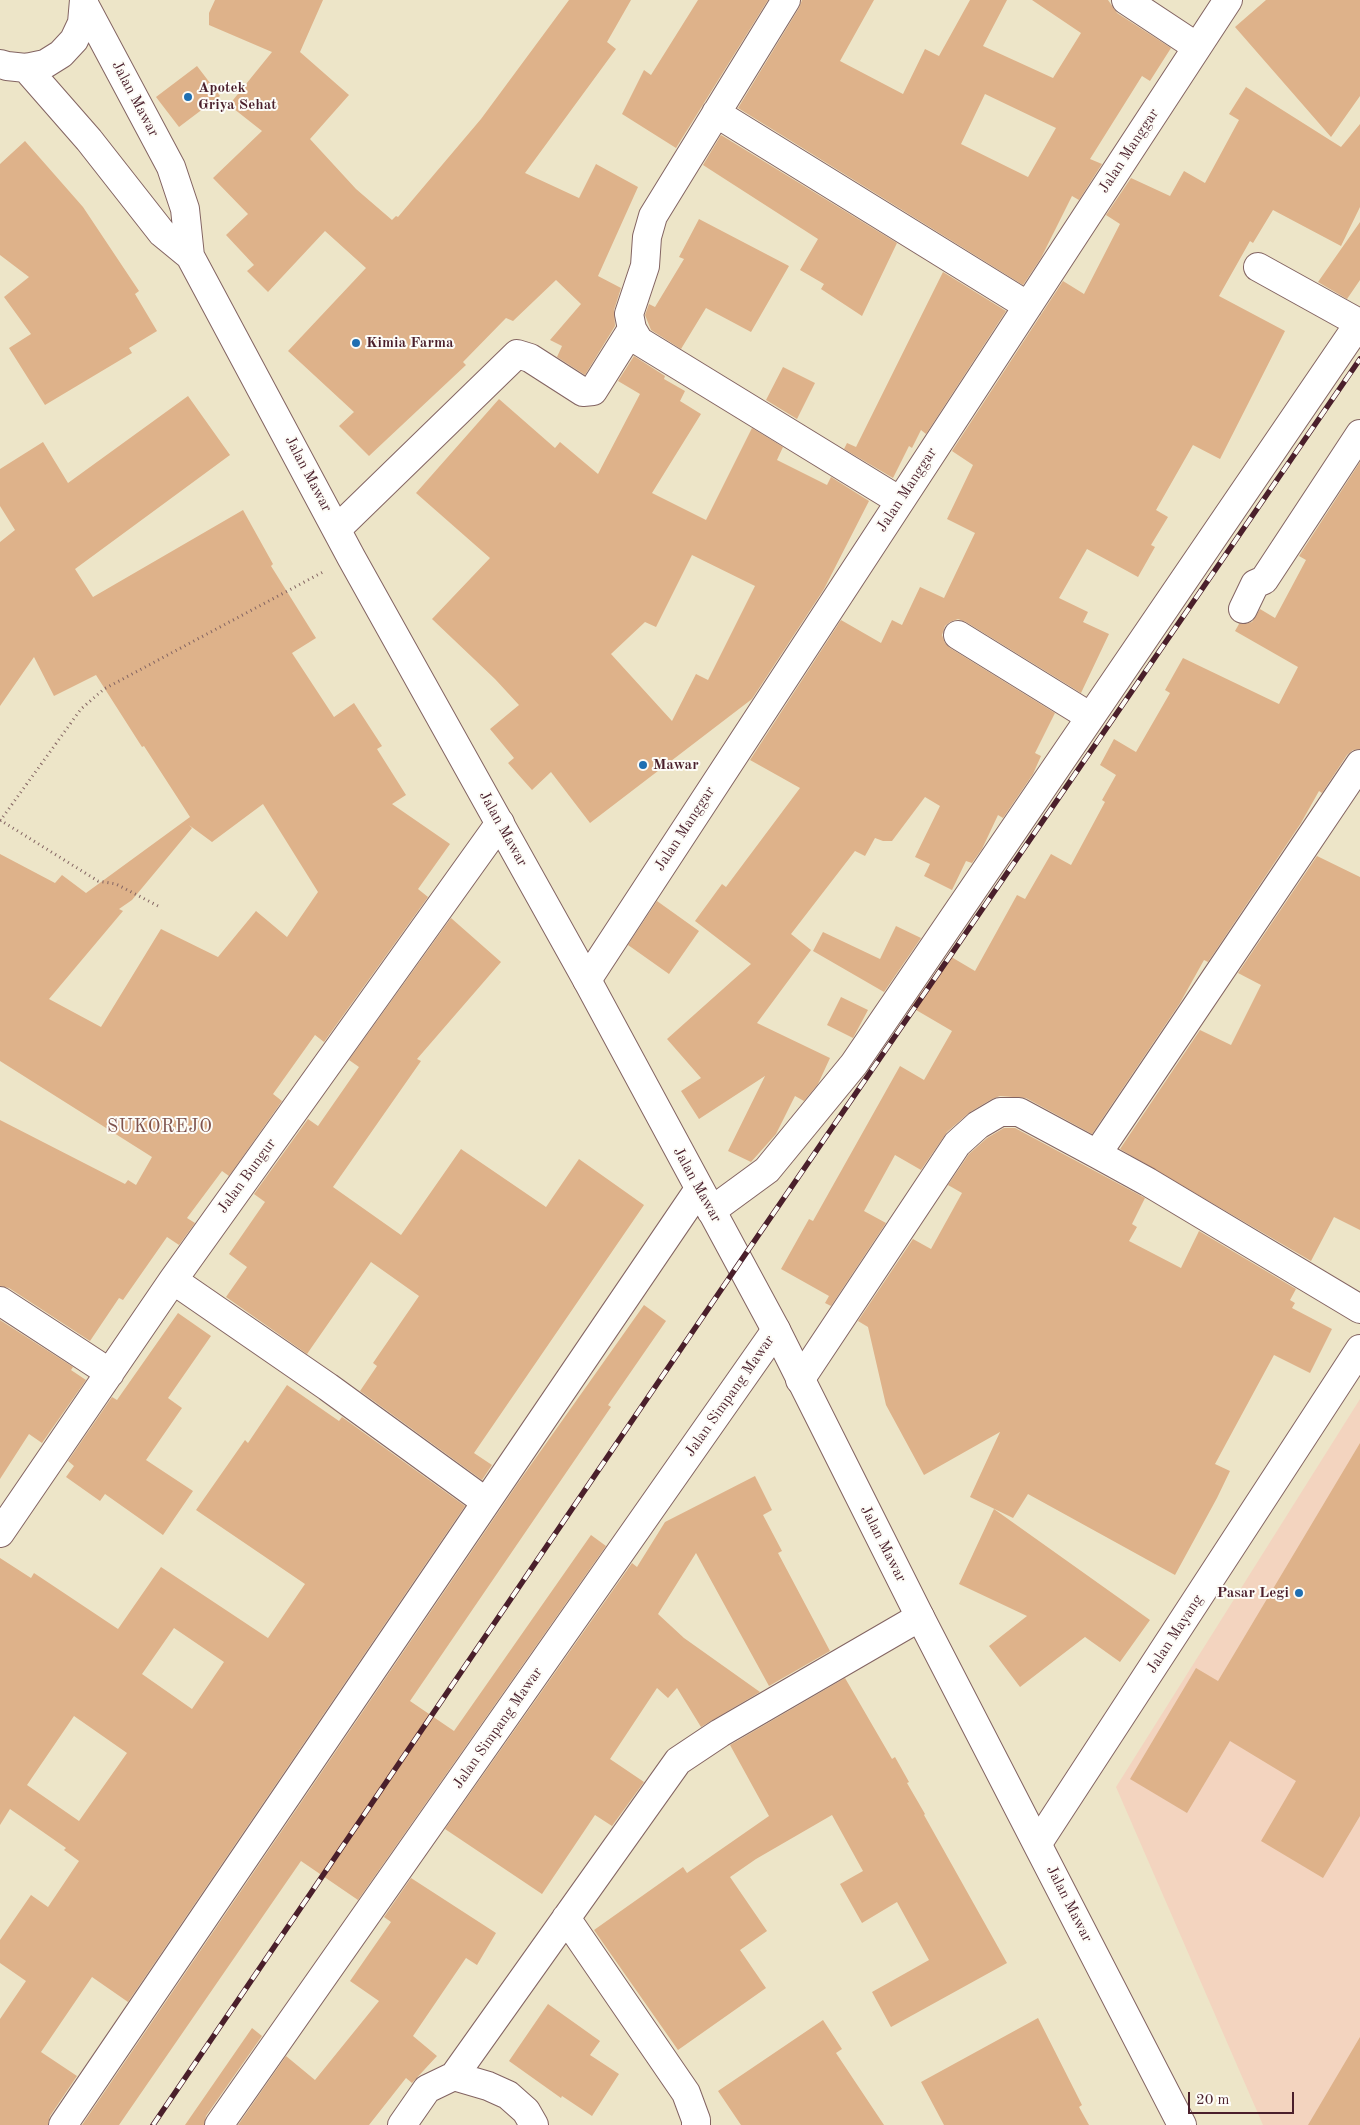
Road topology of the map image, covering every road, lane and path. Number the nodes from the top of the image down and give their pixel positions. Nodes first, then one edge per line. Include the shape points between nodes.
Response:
1 (786, 0) edge
2 (1126, 0) edge
3 (1228, 0) edge
4 (84, 2) edge
5 (1197, 47) junction
6 (8, 67) edge
7 (716, 113) junction
8 (190, 256) junction
9 (1258, 266) dead end
10 (1028, 306) junction
11 (1360, 322) edge
12 (632, 329) junction
13 (1360, 434) edge
14 (900, 501) junction
15 (337, 529) junction
16 (352, 557) junction
17 (1243, 609) dead end
18 (958, 635) dead end
19 (1089, 716) junction
20 (1360, 764) edge
21 (0, 820) edge
22 (500, 823) junction
23 (160, 906) dead end
24 (587, 980) junction
25 (1097, 1154) junction
26 (705, 1200) junction
27 (173, 1280) junction
28 (0, 1301) edge
29 (1360, 1309) edge
30 (776, 1330) junction
31 (1360, 1349) edge
32 (110, 1373) junction
33 (800, 1380) junction
34 (486, 1502) junction
35 (0, 1533) edge
36 (920, 1618) junction
37 (1038, 1843) junction
38 (566, 1918) junction
39 (454, 2076) junction
40 (63, 2125) edge
41 (220, 2125) edge
42 (402, 2125) edge
43 (534, 2125) edge
44 (696, 2125) edge
45 (1182, 2125) edge

1 - 7 street
2 - 5 street
3 - 5 street, Jalan Manggar
4 - 6 street via 82,23 74,40 61,54 45,64
4 - 8 street, Jalan Mawar via 171,167 185,209
5 - 10 street, Jalan Manggar
6 - 8 street, Jalan Mawar via 89,140 162,233
7 - 10 street
7 - 12 street via 653,216 647,237 645,266 629,314
8 - 15 street, Jalan Mawar
9 - 11 street
10 - 14 street, Jalan Manggar
11 - 19 street
12 - 14 street via 639,341
12 - 15 street via 593,391 583,392 530,358 517,354
13 - 17 street via 1264,580 1255,584
14 - 24 street, Jalan Manggar
15 - 16 street, Jalan Mawar
16 - 21 path via 104,688 81,709
16 - 22 street, Jalan Mawar
18 - 19 street
19 - 26 street via 854,1064 767,1170
20 - 25 street
21 - 23 path via 98,881 116,884
22 - 24 street, Jalan Mawar
22 - 27 street, Jalan Bungur
24 - 26 street, Jalan Mawar
25 - 29 street
25 - 33 street via 1019,1112 1000,1112 978,1125 957,1144
26 - 30 street, Jalan Mawar
26 - 34 street
27 - 32 street, Jalan Bungur
27 - 34 street
28 - 32 street
30 - 33 street, Jalan Mawar
30 - 41 street, Jalan Simpang Mawar
31 - 37 street, Jalan Mayang
32 - 35 street, Jalan Bungur
33 - 36 street, Jalan Mawar
34 - 40 street
36 - 37 street, Jalan Mawar
36 - 38 street via 720,1733 678,1761
37 - 45 street, Jalan Mawar
38 - 39 street
38 - 44 street via 686,2093
39 - 42 street via 427,2089
39 - 43 street via 508,2095 526,2111

